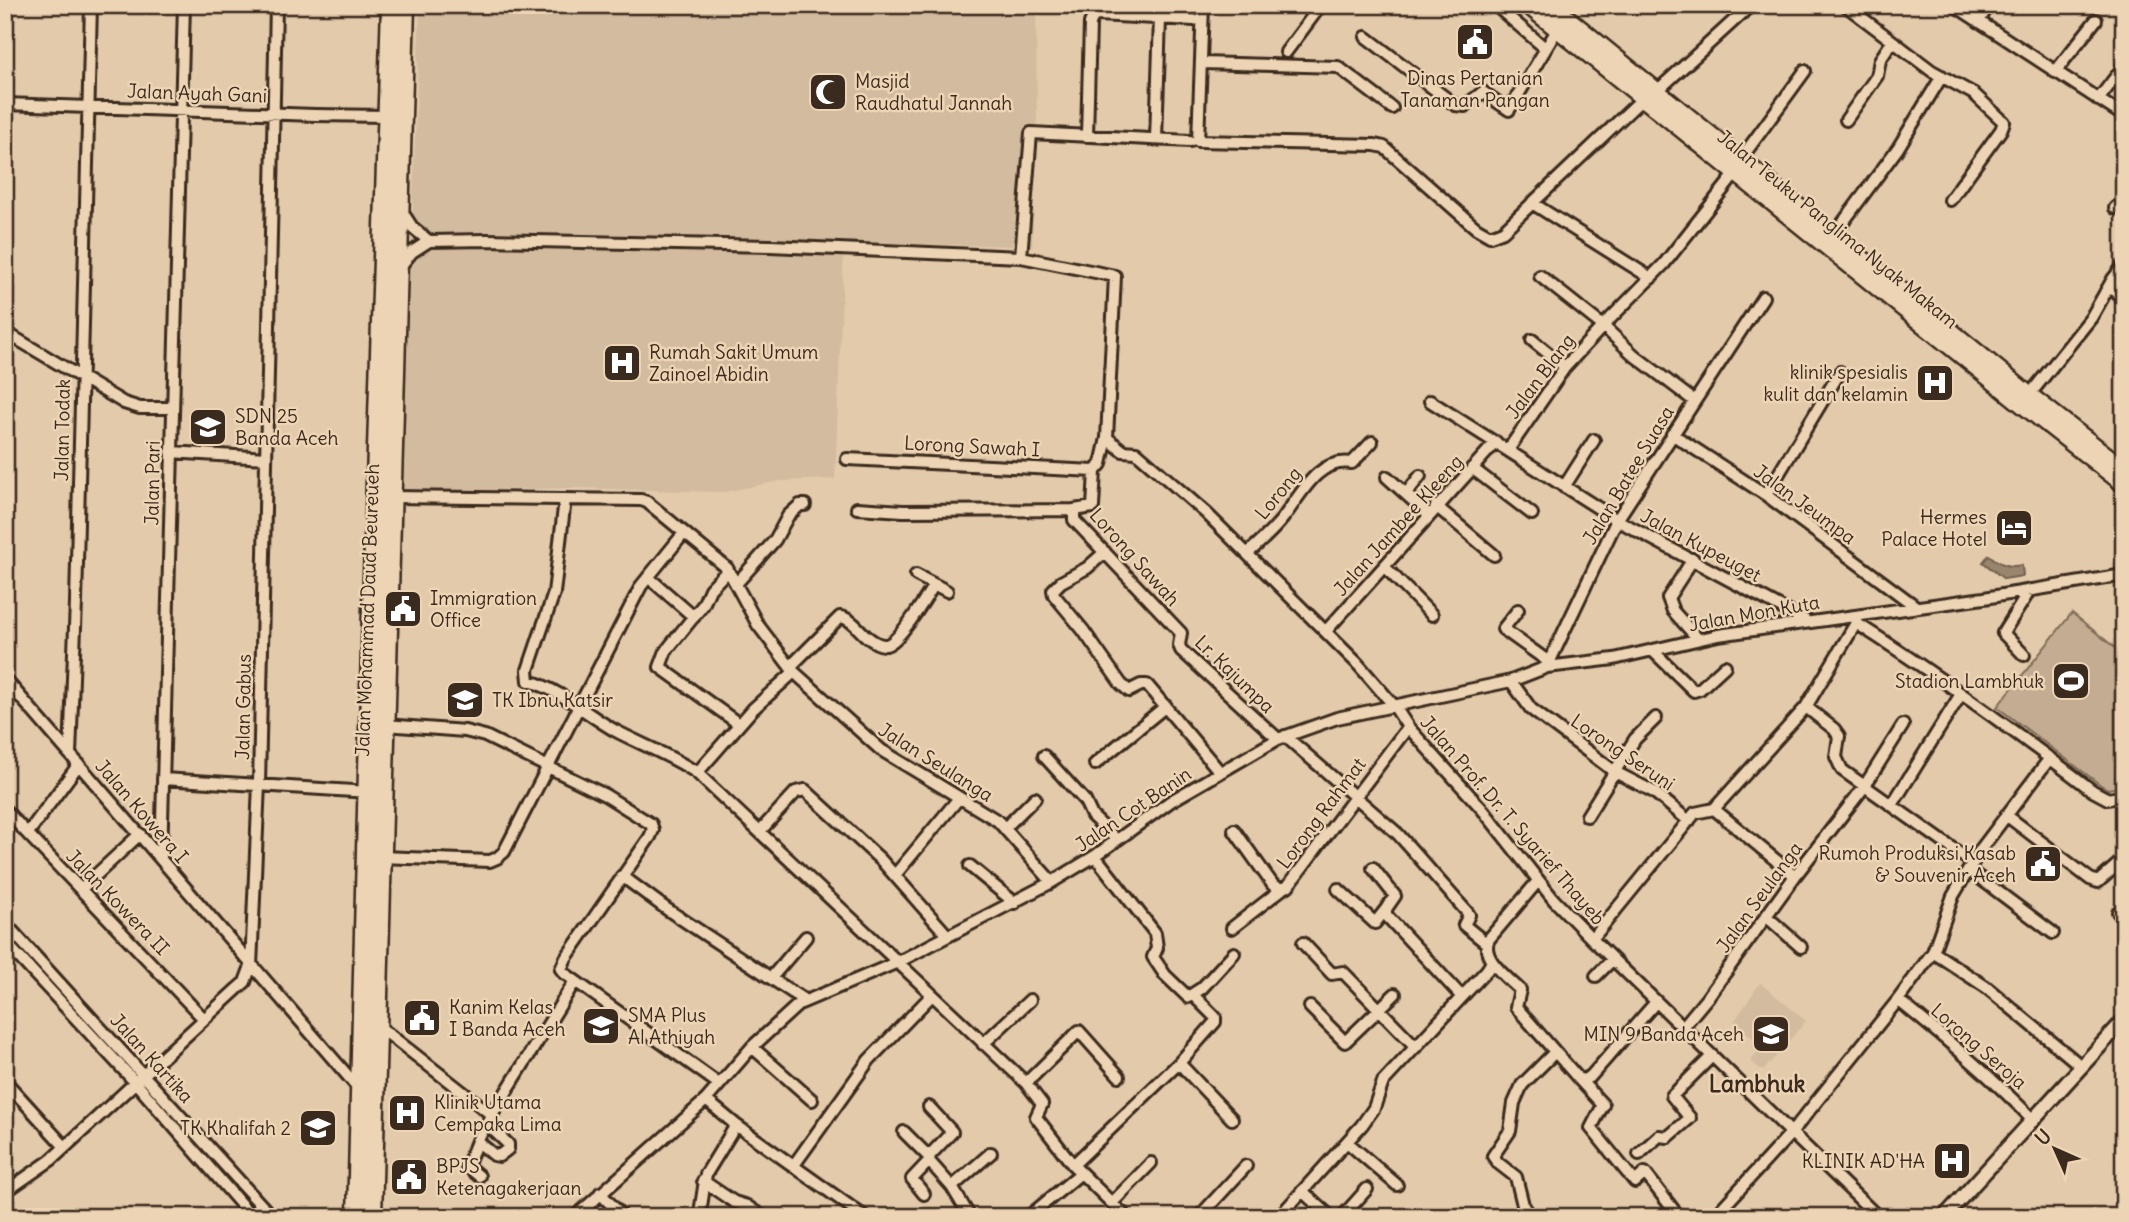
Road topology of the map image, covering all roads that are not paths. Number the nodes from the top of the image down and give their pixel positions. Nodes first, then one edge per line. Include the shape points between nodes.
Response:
1 (91, 5) edge
2 (184, 5) edge
3 (276, 5) edge
4 (391, 5) edge
5 (405, 5) edge
6 (1203, 5) edge
7 (1321, 5) edge
8 (1495, 5) edge
9 (1751, 5) edge
10 (1845, 5) edge
11 (1954, 5) edge
12 (1988, 5) edge
13 (1540, 7) edge
14 (1160, 18) junction
15 (1194, 20) dead end
16 (2096, 20) dead end
17 (1979, 23) junction
18 (1557, 30) junction
19 (1366, 37) dead end
20 (1892, 42) junction
21 (1545, 48) junction
22 (1286, 52) dead end
23 (1202, 63) junction
24 (2124, 66) edge
25 (396, 69) junction
26 (1805, 71) dead end
27 (2055, 72) junction
28 (1942, 76) junction
29 (1650, 94) junction
30 (2098, 100) junction
31 (5, 104) edge
32 (87, 108) junction
33 (1392, 108) dead end
34 (181, 109) junction
35 (275, 113) junction
36 (387, 116) junction
37 (2124, 116) edge
38 (1846, 120) dead end
39 (1087, 136) junction
40 (1156, 139) junction
41 (1190, 141) dead end
42 (1738, 167) junction
43 (1950, 200) dead end
44 (1532, 203) junction
45 (399, 206) junction
46 (1833, 236) junction
47 (429, 241) junction
48 (1021, 257) junction
49 (2124, 265) edge
50 (398, 269) junction
51 (1540, 276) dead end
52 (1651, 278) junction
53 (2110, 285) junction
54 (1763, 297) dead end
55 (2124, 301) edge
56 (1603, 326) junction
57 (5, 332) edge
58 (389, 332) junction
59 (1532, 340) dead end
60 (1565, 367) junction
61 (1840, 372) dead end
62 (81, 376) junction
63 (1693, 400) junction
64 (2025, 400) junction
65 (1430, 401) dead end
66 (172, 408) junction
67 (1672, 434) junction
68 (1107, 439) junction
69 (1594, 440) dead end
70 (1372, 442) dead end
71 (1496, 442) junction
72 (1508, 450) junction
73 (171, 452) junction
74 (266, 458) junction
75 (847, 459) dead end
76 (1472, 468) junction
77 (1095, 471) junction
78 (1420, 475) dead end
79 (1387, 477) dead end
80 (2121, 477) edge
81 (1564, 487) junction
82 (1406, 495) junction
83 (1766, 495) junction
84 (391, 497) junction
85 (565, 499) junction
86 (805, 505) dead end
87 (857, 508) dead end
88 (1074, 510) junction
89 (1433, 511) junction
90 (1532, 514) dead end
91 (1617, 520) junction
92 (684, 533) junction
93 (1105, 552) junction
94 (1248, 553) junction
95 (1494, 555) dead end
96 (1693, 559) junction
97 (1385, 567) junction
98 (728, 570) junction
99 (916, 575) dead end
100 (2124, 575) edge
101 (648, 577) junction
102 (736, 584) junction
103 (934, 585) junction
104 (947, 590) dead end
105 (2030, 590) junction
106 (1915, 606) junction
107 (1518, 610) dead end
108 (1432, 615) dead end
109 (694, 617) junction
110 (1855, 619) junction
111 (1806, 621) junction
112 (1179, 631) joint
113 (1326, 631) junction
114 (1698, 639) junction
115 (1652, 650) junction
116 (2024, 655) dead end
117 (1548, 665) junction
118 (1725, 666) dead end
119 (792, 669) junction
120 (5, 679) edge
121 (1511, 681) junction
122 (1961, 694) junction
123 (578, 706) junction
124 (1166, 706) junction
125 (1395, 707) junction
126 (1806, 707) junction
127 (1656, 718) dead end
128 (385, 724) junction
129 (739, 724) junction
130 (1903, 725) dead end
131 (1408, 727) junction
132 (1282, 737) junction
133 (69, 754) junction
134 (1044, 756) dead end
135 (2050, 758) junction
136 (79, 764) junction
137 (1095, 764) dead end
138 (548, 767) junction
139 (1220, 772) junction
140 (1615, 772) junction
141 (697, 773) junction
142 (163, 779) junction
143 (259, 785) junction
144 (1864, 787) junction
145 (369, 792) junction
146 (1356, 795) junction
147 (2124, 796) edge
148 (960, 798) junction
149 (1035, 799) dead end
150 (1892, 805) junction
151 (1714, 809) junction
152 (5, 810) edge
153 (2006, 815) junction
154 (1587, 816) dead end
155 (1689, 821) junction
156 (1005, 828) junction
157 (1234, 830) dead end
158 (760, 831) junction
159 (28, 833) junction
160 (140, 834) junction
161 (1117, 840) junction
162 (1095, 856) junction
163 (380, 857) junction
164 (161, 859) junction
165 (2124, 859) edge
166 (970, 866) dead end
167 (1971, 866) junction
168 (1373, 868) dead end
169 (895, 875) junction
170 (622, 876) junction
171 (1795, 876) junction
172 (1538, 881) junction
173 (1052, 882) junction
174 (81, 889) junction
175 (1282, 889) junction
176 (1338, 889) dead end
177 (1015, 903) junction
178 (1386, 909) junction
179 (1766, 916) junction
180 (5, 923) edge
181 (1232, 928) dead end
182 (2053, 933) dead end
183 (948, 936) junction
184 (806, 937) dead end
185 (1592, 939) junction
186 (5, 942) edge
187 (1303, 943) dead end
188 (1486, 943) junction
189 (1801, 947) dead end
190 (1933, 952) junction
191 (1234, 953) dead end
192 (1612, 960) junction
193 (898, 962) junction
194 (1492, 962) junction
195 (251, 966) junction
196 (1596, 976) dead end
197 (771, 978) junction
198 (575, 981) junction
199 (62, 985) junction
200 (52, 993) junction
201 (1395, 994) dead end
202 (932, 995) junction
203 (1193, 995) junction
204 (1462, 997) junction
205 (804, 1000) junction
206 (1030, 1000) dead end
207 (1899, 1000) junction
208 (1655, 1003) junction
209 (1311, 1007) dead end
210 (1380, 1009) junction
211 (204, 1019) junction
212 (2124, 1020) edge
213 (377, 1025) junction
214 (1682, 1028) junction
215 (984, 1044) junction
216 (1416, 1047) junction
217 (752, 1048) junction
218 (1555, 1052) junction
219 (1712, 1056) junction
220 (1179, 1063) junction
221 (2081, 1066) junction
222 (145, 1074) junction
223 (1119, 1076) dead end
224 (1579, 1079) junction
225 (5, 1081) edge
226 (135, 1082) junction
227 (1026, 1083) junction
228 (719, 1084) junction
229 (360, 1090) junction
230 (706, 1100) junction
231 (812, 1100) dead end
232 (929, 1107) dead end
233 (1232, 1119) dead end
234 (489, 1120) junction
235 (2034, 1121) junction
236 (736, 1125) junction
237 (905, 1132) dead end
238 (1792, 1132) junction
239 (477, 1141) junction
240 (1347, 1142) junction
241 (65, 1147) junction
242 (991, 1153) dead end
243 (1639, 1154) dead end
244 (929, 1159) junction
245 (1151, 1163) dead end
246 (794, 1165) junction
247 (1246, 1166) dead end
248 (1077, 1169) junction
249 (479, 1176) dead end
250 (703, 1181) junction
251 (1397, 1185) dead end
252 (952, 1187) junction
253 (1367, 1189) dead end
254 (1302, 1191) junction
255 (5, 1192) edge
256 (600, 1193) junction
257 (924, 1194) dead end
258 (1112, 1203) junction
259 (700, 1213) dead end
260 (252, 1217) edge
261 (272, 1217) edge
262 (357, 1217) edge
263 (372, 1217) edge
264 (575, 1217) edge
265 (623, 1217) edge
266 (763, 1217) edge
267 (865, 1217) edge
268 (971, 1217) edge
269 (1028, 1217) edge
270 (1126, 1217) edge
271 (1199, 1217) edge
272 (1279, 1217) edge
273 (1331, 1217) edge
274 (1342, 1217) edge
275 (1531, 1217) edge
276 (1679, 1217) edge
277 (1714, 1217) edge
278 (1878, 1217) edge
279 (1944, 1217) edge

1 - 32 street, Jalan Todak
2 - 34 street, Jalan Pari
3 - 35 street, Jalan Gabus
4 - 25 highway, Jalan Mohammad Daud Beureueh
5 - 25 highway, Jalan Mohammad Daud Beureueh
6 - 23 street
7 - 22 street
8 - 21 street
9 - 29 street
10 - 20 street
11 - 17 street
12 - 17 street
13 - 18 main road, Jalan Teuku Panglima Nyak Makam
13 - 29 main road, Jalan Teuku Panglima Nyak Makam
14 - 15 street
14 - 39 street via 1097,15 1090,21
14 - 40 street
16 - 27 street
17 - 27 street
18 - 21 street
18 - 29 main road, Jalan Teuku Panglima Nyak Makam
19 - 21 street via 1455,105 1465,106 1483,92 1509,110
20 - 28 street
20 - 38 street via 1880,60 1877,76
23 - 33 street via 1338,68
23 - 44 street via 1198,141 1384,147 1490,236
24 - 30 street
25 - 36 highway, Jalan Mohammad Daud Beureueh
25 - 45 highway, Jalan Mohammad Daud Beureueh
26 - 42 street
27 - 30 street
28 - 43 street via 1975,94 2004,123
28 - 46 street via 1898,148
29 - 42 main road, Jalan Teuku Panglima Nyak Makam
29 - 44 street
30 - 37 street
31 - 32 street, Jalan Ayah Gani
32 - 34 street, Jalan Ayah Gani
32 - 62 street, Jalan Todak
34 - 35 street, Jalan Ayah Gani
34 - 66 street, Jalan Pari
35 - 36 street, Jalan Ayah Gani
35 - 74 street, Jalan Gabus
36 - 58 highway, Jalan Mohammad Daud Beureueh
39 - 40 street
39 - 48 street via 1031,133
40 - 41 street
42 - 46 main road, Jalan Teuku Panglima Nyak Makam
42 - 52 street
42 - 64 main road, Jalan Teuku Panglima Nyak Makam
44 - 52 street
45 - 47 street via 412,227
45 - 50 highway, Jalan Mohammad Daud Beureueh
46 - 64 main road, Jalan Teuku Panglima Nyak Makam
47 - 48 street
47 - 50 street
48 - 68 street, Lorong Sawah via 1115,276
49 - 53 street
50 - 58 highway, Jalan Mohammad Daud Beureueh
51 - 56 street, Jalan Batee Suasa
52 - 56 street
53 - 55 street
53 - 64 street via 2091,318
54 - 63 street
56 - 60 street, Jalan Blang
56 - 63 street, Jalan Batee Suasa
57 - 62 street
58 - 84 highway, Jalan Mohammad Daud Beureueh
58 - 145 highway, Jalan Mohammad Daud Beureueh
59 - 60 street
60 - 72 street, Jalan Blang
61 - 83 street
62 - 66 street via 128,405
62 - 133 street, Jalan Todak
63 - 67 street, Jalan Batee Suasa
64 - 80 main road, Jalan Teuku Panglima Nyak Makam
65 - 71 street, Jalan Kupeuget
66 - 73 street, Jalan Pari
67 - 83 street, Jalan Jeumpa
67 - 91 street, Jalan Batee Suasa
68 - 77 street, Lorong Sawah
68 - 94 street, Jalan Prof. Dr. T. Syarief Thayeb via 1123,451 1136,452
69 - 81 street
70 - 94 street, Lorong via 1352,463 1342,462 1315,474 1282,520
71 - 72 street, Jalan Kupeuget
71 - 76 street, Jalan Jambee Kleeng
72 - 81 street, Jalan Kupeuget
73 - 74 street
73 - 142 street, Jalan Pari
74 - 143 street, Jalan Gabus
75 - 77 street, Lorong Sawah I
76 - 89 street, Jalan Jambee Kleeng
76 - 90 street
77 - 88 street, Lorong Sawah via 1093,507
78 - 82 street
79 - 82 street
81 - 91 street, Jalan Kupeuget
82 - 89 street
83 - 106 street, Jalan Jeumpa
84 - 85 street
84 - 128 highway, Jalan Mohammad Daud Beureueh
85 - 92 street via 641,500
85 - 123 street via 554,593 528,670 529,681
86 - 102 street via 788,516 775,540
87 - 88 street
88 - 93 street, Lorong Sawah via 1074,520
89 - 95 street
89 - 97 street, Jalan Jambee Kleeng
91 - 96 street, Jalan Kupeuget
91 - 117 street, Jalan Batee Suasa
92 - 98 street
92 - 101 street
93 - 112 street, Lorong Sawah
93 - 124 street via 1058,584 1054,595 1125,689 1145,684
94 - 113 street, Jalan Prof. Dr. T. Syarief Thayeb
96 - 111 street, Jalan Kupeuget
96 - 114 street via 1668,598 1673,611
97 - 108 street
97 - 113 street, Jalan Jambee Kleeng
98 - 102 street, Jalan Seulanga
98 - 109 street
99 - 103 street
100 - 105 street, Jalan Mon Kuta
101 - 109 street
101 - 123 street
102 - 119 street, Jalan Seulanga via 758,625
103 - 104 street
103 - 119 street via 887,645 876,643 840,617
105 - 106 street, Jalan Mon Kuta
105 - 116 street via 2003,634
106 - 110 street, Jalan Mon Kuta
107 - 117 street via 1503,629
109 - 129 street via 666,651 660,667
110 - 111 street, Jalan Mon Kuta
110 - 122 street
110 - 126 street
111 - 114 street, Jalan Mon Kuta
112 - 132 street, Lr. Kajumpa via 1181,650
113 - 125 street, Jalan Prof. Dr. T. Syarief Thayeb
114 - 115 street, Jalan Mon Kuta
115 - 117 street, Jalan Mon Kuta
115 - 118 street via 1695,691
117 - 121 street, Jalan Mon Kuta
119 - 129 street
119 - 148 street, Jalan Seulanga via 868,741
120 - 133 street, Jalan Kowera I
121 - 125 street, Jalan Mon Kuta
121 - 140 street, Lorong Seruni via 1531,709
122 - 135 street
122 - 150 street
123 - 138 street
123 - 141 street
124 - 137 street
124 - 139 street
125 - 131 street, Jalan Prof. Dr. T. Syarief Thayeb
125 - 132 street, Jalan Cot Banin via 1338,718
126 - 144 street via 1834,729 1839,736 1836,757 1842,770
126 - 151 street
127 - 140 street via 1635,739
128 - 138 street via 485,736
128 - 163 highway, Jalan Mohammad Daud Beureueh
129 - 141 street
130 - 144 street, Jalan Seulanga
131 - 146 street, Lorong Rahmat
131 - 172 street, Jalan Prof. Dr. T. Syarief Thayeb via 1483,810
132 - 139 street, Jalan Cot Banin
132 - 146 street, Lr. Kajumpa
133 - 136 street, Jalan Kowera I
134 - 161 street
135 - 147 street via 2102,797
135 - 153 street
136 - 159 street
136 - 160 street, Jalan Kowera I
138 - 163 street via 511,843 497,858
138 - 170 street via 651,824 652,833
139 - 161 street, Jalan Cot Banin
140 - 154 street
140 - 155 street, Lorong Seruni via 1654,792
141 - 158 street
142 - 143 street
142 - 164 street, Jalan Pari
143 - 145 street
143 - 195 street, Jalan Gabus
144 - 150 street
144 - 171 street, Jalan Seulanga
145 - 229 highway, Jalan Mohammad Daud Beureueh
146 - 175 street, Lorong Rahmat
146 - 188 street, Lr. Kajumpa via 1398,834 1467,912 1464,925
148 - 156 street, Jalan Seulanga
148 - 169 street
149 - 156 street
150 - 167 street
151 - 155 street via 1701,810
151 - 171 street
152 - 159 street, Jalan Kowera II
153 - 165 street via 2098,882
153 - 167 street
155 - 185 street
156 - 173 street, Jalan Seulanga
157 - 175 street, Lorong Rahmat via 1273,885
158 - 169 street via 796,792 805,790
158 - 193 street
159 - 174 street, Jalan Kowera II
160 - 164 street, Jalan Kowera I
160 - 174 street
161 - 162 street, Jalan Cot Banin
162 - 173 street, Jalan Cot Banin
162 - 203 street via 1155,933 1153,957 1176,986 1188,997
163 - 213 highway, Jalan Mohammad Daud Beureueh
164 - 195 street, Jalan Kowera I
166 - 177 street
167 - 182 street
167 - 190 street via 1953,896
168 - 178 street via 1395,896
169 - 183 street
170 - 197 street
170 - 198 street via 561,967
171 - 179 street, Jalan Seulanga
172 - 185 street, Jalan Prof. Dr. T. Syarief Thayeb
172 - 188 street
173 - 177 street, Jalan Cot Banin
174 - 211 street, Jalan Kowera II
175 - 181 street
176 - 178 street via 1375,923
177 - 183 street, Jalan Cot Banin
178 - 204 street via 1388,917
179 - 189 street
179 - 214 street, Jalan Seulanga
180 - 199 street, Jalan Kartika
183 - 193 street, Jalan Cot Banin
184 - 197 street
185 - 192 street, Jalan Prof. Dr. T. Syarief Thayeb
186 - 200 street, Jalan Kartika
187 - 210 street via 1332,974 1343,972
188 - 194 street
190 - 207 street
190 - 221 street via 1986,987
191 - 203 street
192 - 196 street
192 - 208 street, Jalan Prof. Dr. T. Syarief Thayeb
193 - 202 street
193 - 205 street, Jalan Cot Banin
194 - 204 street
194 - 218 street via 1520,990 1516,1007
195 - 211 street via 245,982
195 - 229 street, Jalan Kowera I
197 - 205 street
198 - 228 street
198 - 234 street
199 - 200 street
199 - 222 street, Jalan Kartika
200 - 226 street, Jalan Kartika
201 - 210 street
202 - 215 street
202 - 246 street via 869,1060
203 - 220 street via 1215,1022
204 - 216 street
205 - 217 street
206 - 215 street
207 - 235 street, Lorong Seroja
207 - 238 street
208 - 214 street, Jalan Prof. Dr. T. Syarief Thayeb
208 - 224 street via 1591,1076
209 - 210 street via 1345,1042
210 - 216 street
211 - 222 street
212 - 221 street
213 - 234 street
213 - 263 highway, Jalan Mohammad Daud Beureueh
214 - 219 street, Jalan Prof. Dr. T. Syarief Thayeb
215 - 227 street
216 - 240 street via 1380,1086 1374,1108
217 - 228 street
217 - 231 street
218 - 224 street
218 - 275 street via 1522,1085 1510,1131 1493,1156 1516,1177
219 - 238 street, Jalan Prof. Dr. T. Syarief Thayeb
219 - 243 street via 1672,1096 1690,1118
220 - 233 street
220 - 248 street
221 - 235 street
222 - 226 street
222 - 261 street, Jalan Kartika
223 - 227 street via 1079,1031
224 - 276 street via 1603,1105 1591,1128 1635,1182 1645,1173
225 - 241 street
226 - 241 street
226 - 260 street, Jalan Kartika
227 - 248 street via 1042,1104 1036,1117
228 - 230 street
229 - 262 highway, Jalan Mohammad Daud Beureueh
230 - 236 street
230 - 256 street
232 - 244 street via 951,1132
234 - 239 street
234 - 239 street via 508,1149 497,1156
235 - 279 street
236 - 246 street
236 - 250 street
237 - 244 street
238 - 277 street
238 - 278 street, Jalan Prof. Dr. T. Syarief Thayeb
239 - 249 street via 467,1166
240 - 251 street
240 - 254 street
241 - 255 street
242 - 252 street
244 - 252 street
244 - 257 street via 912,1179
245 - 258 street
246 - 267 street
247 - 271 street
248 - 258 street
248 - 269 street
250 - 259 street
250 - 266 street
252 - 268 street
253 - 274 street
254 - 272 street
254 - 273 street
256 - 264 street
256 - 265 street
258 - 270 street

